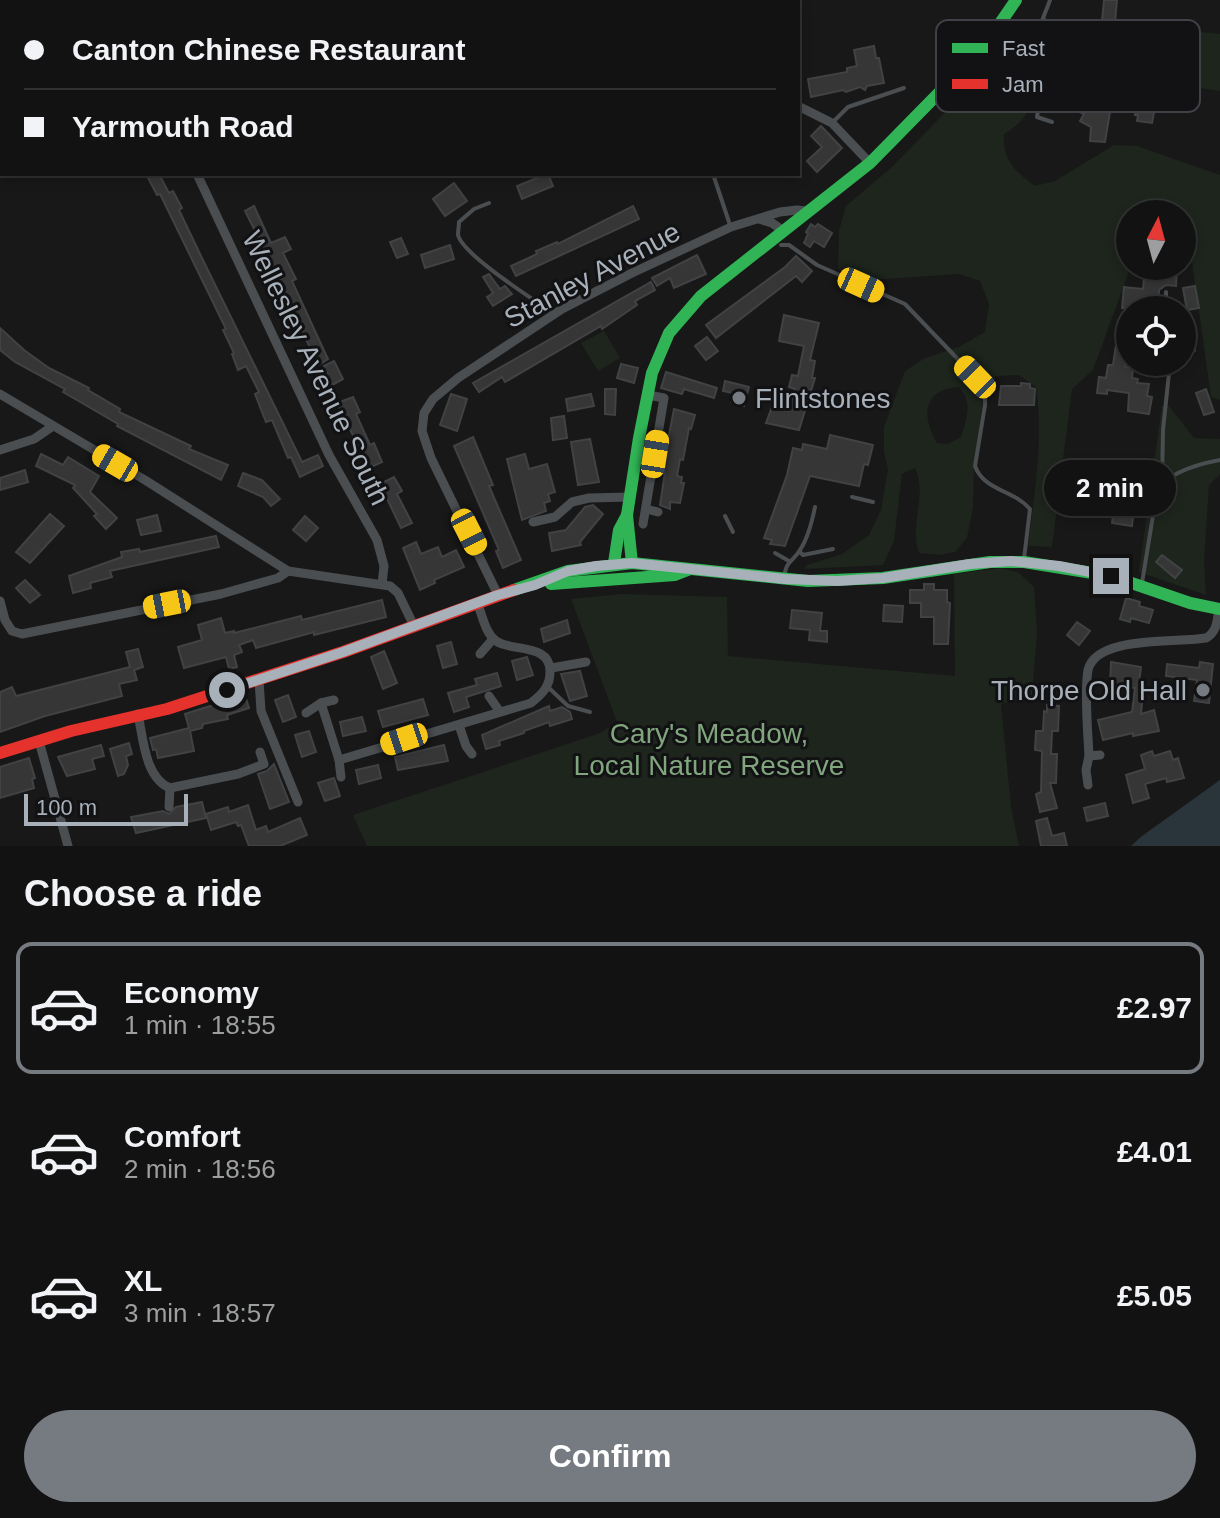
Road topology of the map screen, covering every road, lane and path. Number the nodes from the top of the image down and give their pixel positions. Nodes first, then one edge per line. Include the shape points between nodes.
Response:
1 (1016, 0) edge
2 (1050, 0) edge
3 (1043, 19) edge
4 (1002, 20) edge
5 (904, 88) dead end
6 (936, 96) edge
7 (800, 107) edge
8 (1038, 112) edge
9 (1052, 122) dead end
10 (832, 123) junction
11 (870, 163) junction
12 (198, 176) edge
13 (714, 176) edge
14 (489, 203) dead end
15 (807, 211) junction
16 (759, 219) junction
17 (731, 227) junction
18 (782, 230) junction
19 (781, 245) dead end
20 (1166, 292) dead end
21 (1166, 296) edge
22 (554, 314) junction
23 (1169, 376) edge
24 (0, 394) edge
25 (648, 395) junction
26 (53, 426) junction
27 (0, 450) edge
28 (1220, 460) edge
29 (1162, 483) junction
30 (630, 497) junction
31 (852, 497) dead end
32 (873, 502) dead end
33 (815, 507) dead end
34 (646, 509) junction
35 (658, 512) dead end
36 (627, 515) junction
37 (725, 516) dead end
38 (533, 522) dead end
39 (643, 524) dead end
40 (733, 532) dead end
41 (833, 549) dead end
42 (800, 552) junction
43 (775, 553) dead end
44 (789, 561) junction
45 (1024, 562) junction
46 (614, 563) junction
47 (632, 563) junction
48 (688, 570) junction
49 (288, 571) junction
50 (615, 578) junction
51 (632, 578) junction
52 (785, 579) junction
53 (382, 584) junction
54 (535, 585) junction
55 (1142, 586) junction
56 (498, 595) junction
57 (0, 601) edge
58 (477, 602) junction
59 (1219, 609) edge
60 (414, 626) junction
61 (493, 639) junction
62 (480, 654) dead end
63 (586, 662) dead end
64 (551, 668) junction
65 (259, 680) junction
66 (547, 686) junction
67 (489, 696) dead end
68 (334, 700) dead end
69 (321, 703) junction
70 (500, 712) junction
71 (590, 712) dead end
72 (306, 713) dead end
73 (138, 714) junction
74 (459, 725) junction
75 (39, 741) junction
76 (260, 752) dead end
77 (0, 753) edge
78 (472, 754) dead end
79 (1100, 755) dead end
80 (1089, 756) junction
81 (339, 760) junction
82 (341, 777) dead end
83 (1088, 785) dead end
84 (170, 788) junction
85 (298, 802) dead end
86 (169, 807) dead end
87 (68, 846) edge

1 - 4 main road
2 - 3 lane
5 - 10 lane via 848,107
6 - 11 main road
7 - 10 street
8 - 9 lane via 1037,117
10 - 11 street
11 - 15 main road
12 - 53 street, Wellesley Avenue South via 329,455 377,540 384,566
13 - 17 lane
14 - 22 lane via 459,222 465,246
15 - 16 street, Stanley Avenue
15 - 18 main road
16 - 17 street, Stanley Avenue
16 - 18 street
17 - 22 street, Stanley Avenue
18 - 25 main road via 678,321 658,354
19 - 45 lane via 905,304 975,377 985,392 985,405 975,466 989,485 1030,509
20 - 21 lane
22 - 56 street, Stanley Avenue via 458,378 424,413 422,431 431,458
23 - 29 lane
24 - 26 street
25 - 30 main road
25 - 34 street via 664,398
26 - 27 street via 34,439
26 - 49 street
28 - 29 lane
29 - 55 lane
30 - 36 main road
30 - 38 street via 572,502 555,517
31 - 32 lane
33 - 42 lane
34 - 35 street
34 - 39 street
36 - 46 main road
36 - 47 main road
37 - 40 lane
41 - 42 lane
42 - 44 lane
43 - 44 lane
44 - 52 lane
45 - 52 main road via 970,564 883,578
45 - 55 main road via 1086,570
46 - 47 main road
46 - 50 main road
46 - 54 main road via 568,571
47 - 48 main road
47 - 51 main road
48 - 51 main road
48 - 52 main road
49 - 53 street
49 - 57 street via 221,594 22,634 12,631
50 - 51 main road
50 - 54 main road
53 - 60 street via 398,593
54 - 56 main road
55 - 59 main road
56 - 58 main road
58 - 60 main road
58 - 61 street
59 - 80 street via 1216,628 1206,638 1110,647 1094,658 1088,672
60 - 65 main road
61 - 62 street
61 - 64 street via 530,648
63 - 64 street
64 - 66 street
65 - 73 main road
65 - 85 street via 261,711
66 - 70 street via 531,703
66 - 71 lane via 568,706
67 - 70 street
68 - 69 street
69 - 72 street
69 - 81 street
70 - 74 street
73 - 75 main road
73 - 84 street via 153,772
74 - 78 street
74 - 81 street
75 - 77 main road
75 - 87 street
76 - 84 street via 264,764
79 - 80 street
80 - 83 street
81 - 82 street
84 - 86 street

